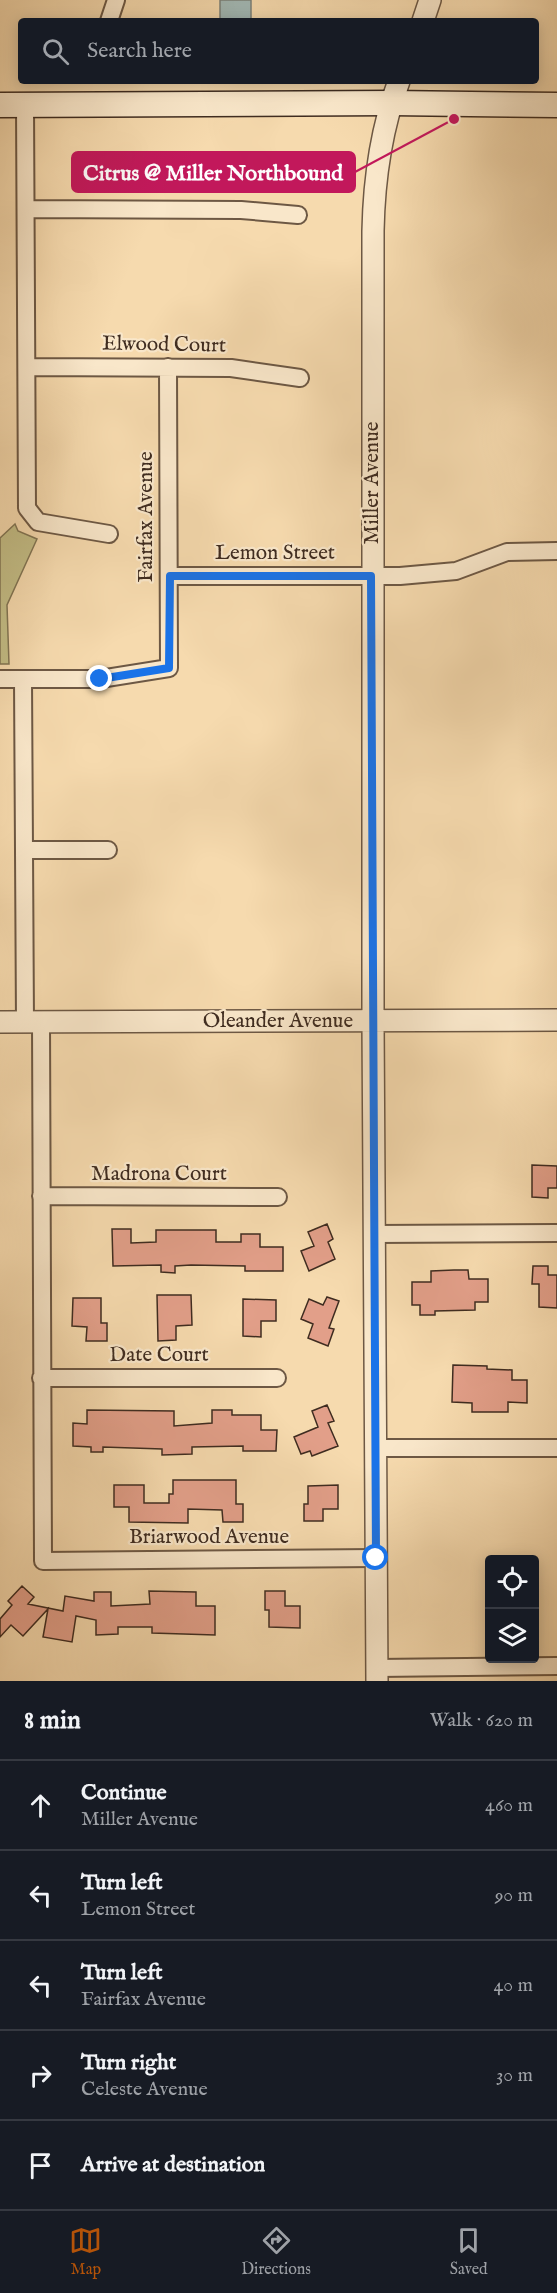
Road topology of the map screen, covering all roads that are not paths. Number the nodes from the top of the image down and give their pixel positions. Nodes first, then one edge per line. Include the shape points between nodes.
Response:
1 (116, 0) edge
2 (430, 0) edge
3 (110, 18) edge
4 (424, 18) edge
5 (395, 92) edge
6 (0, 105) edge
7 (25, 105) junction
8 (557, 105) edge
9 (27, 209) junction
10 (298, 215) dead end
11 (28, 367) junction
12 (168, 367) junction
13 (300, 378) dead end
14 (110, 534) dead end
15 (557, 552) edge
16 (170, 576) junction
17 (371, 576) junction
18 (0, 679) edge
19 (23, 679) junction
20 (24, 850) junction
21 (108, 850) dead end
22 (557, 1020) edge
23 (373, 1021) junction
24 (0, 1022) edge
25 (33, 1022) junction
26 (41, 1196) junction
27 (278, 1197) dead end
28 (557, 1233) edge
29 (375, 1234) junction
30 (41, 1378) junction
31 (277, 1378) dead end
32 (376, 1448) junction
33 (557, 1448) edge
34 (376, 1558) junction
35 (557, 1666) edge
36 (377, 1674) edge

1 - 3 street
2 - 4 street
5 - 7 main road
5 - 8 main road
5 - 17 street, Miller Avenue via 373,196
6 - 7 main road
7 - 9 street
9 - 10 street via 241,210
9 - 11 street
11 - 12 street, Elwood Court
11 - 14 street via 27,508 38,522
12 - 13 street, Elwood Court via 231,368
12 - 16 street, Fairfax Avenue
15 - 17 street, Lemon Street via 507,552 456,571
16 - 17 street, Lemon Street
16 - 19 street, Fairfax Avenue via 169,668 100,679
17 - 23 street, Miller Avenue
18 - 19 street
19 - 20 street
20 - 21 street
20 - 25 street
22 - 23 street, Oleander Avenue
23 - 25 street, Oleander Avenue
23 - 29 street, Miller Avenue
24 - 25 street, Oleander Avenue
25 - 26 street
26 - 27 street, Madrona Court
26 - 30 street
28 - 29 street
29 - 32 street, Miller Avenue
30 - 31 street, Date Court
30 - 34 street, Briarwood Avenue via 43,1560
32 - 33 street
32 - 34 street, Miller Avenue
34 - 36 street, Miller Avenue
35 - 36 street

